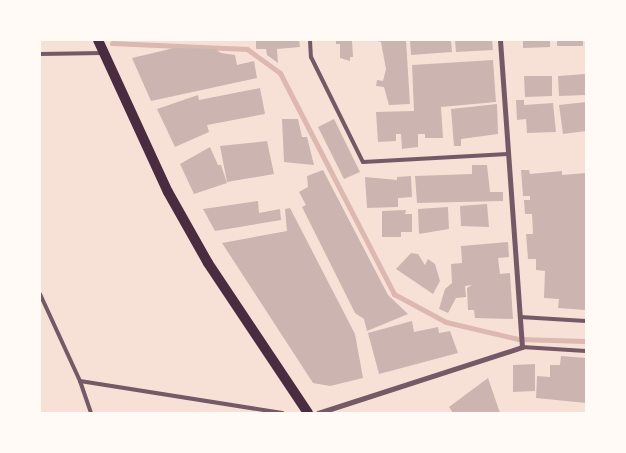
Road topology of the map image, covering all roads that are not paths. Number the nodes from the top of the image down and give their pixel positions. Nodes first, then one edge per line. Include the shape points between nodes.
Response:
1 (98, 40) edge
2 (310, 40) edge
3 (500, 40) edge
4 (103, 53) junction
5 (40, 54) edge
6 (508, 154) junction
7 (40, 294) edge
8 (520, 317) junction
9 (586, 321) edge
10 (522, 347) junction
11 (586, 351) edge
12 (80, 381) junction
13 (91, 413) edge
14 (282, 413) edge
15 (308, 413) edge
16 (318, 413) edge

1 - 4 main road
2 - 6 lane via 311,57 363,162
3 - 6 street
4 - 5 lane
4 - 15 main road via 137,130 186,223
6 - 8 street
7 - 12 lane
8 - 9 lane
8 - 10 street
10 - 11 lane
10 - 16 street
12 - 13 lane
12 - 14 lane

